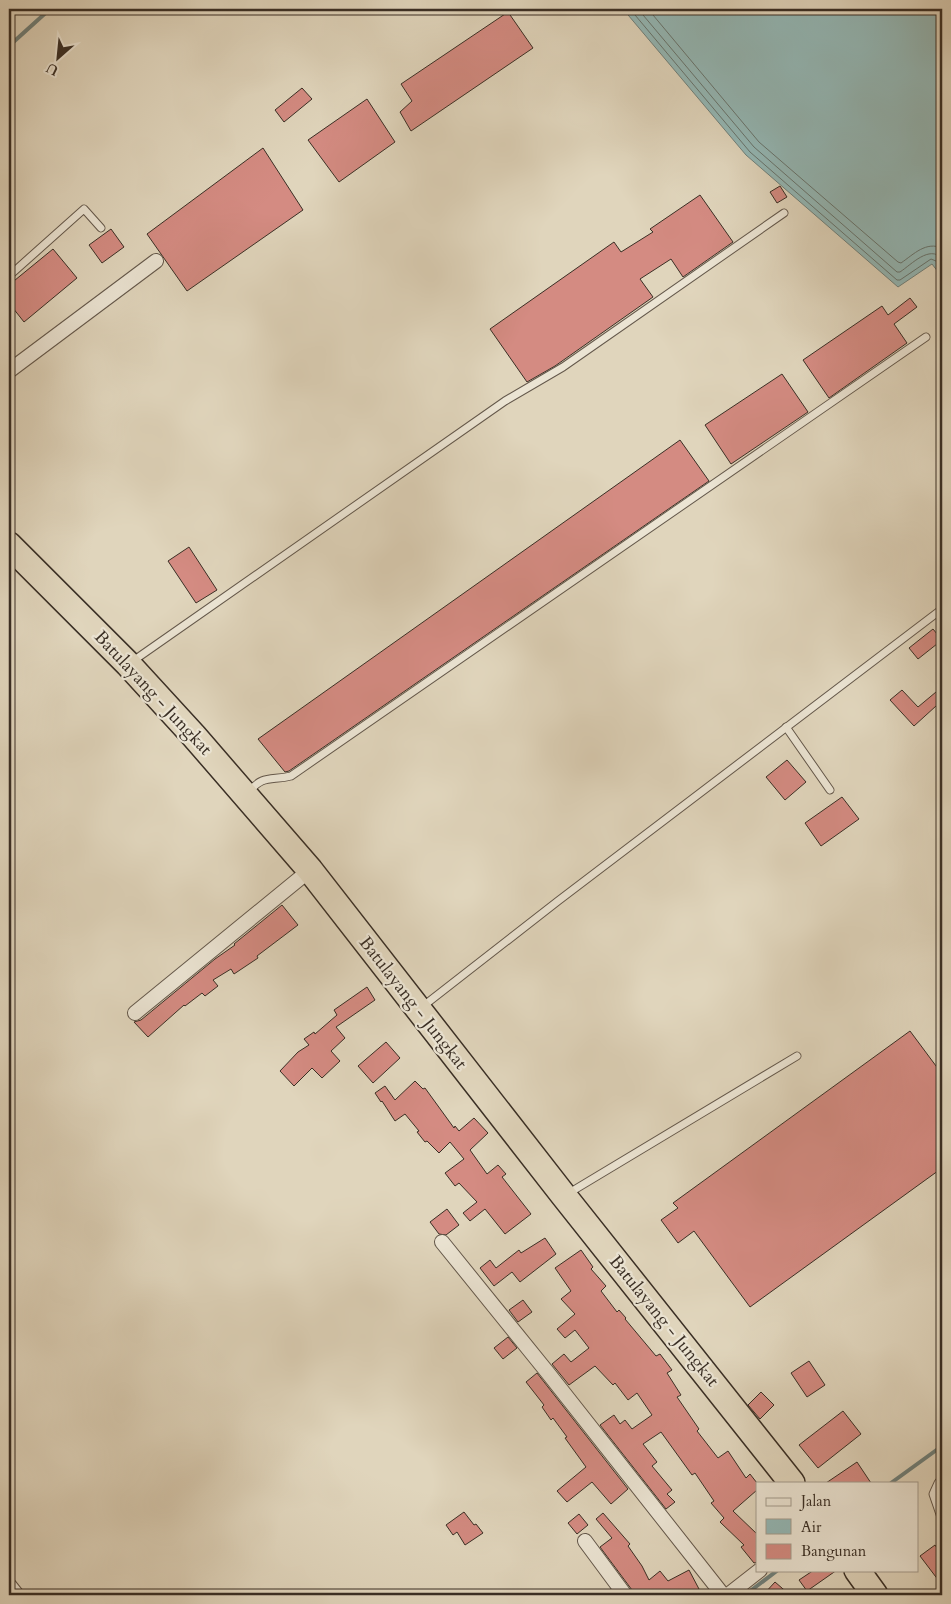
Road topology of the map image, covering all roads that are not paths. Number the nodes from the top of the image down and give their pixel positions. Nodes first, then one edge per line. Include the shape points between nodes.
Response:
1 (784, 212) dead end
2 (101, 228) dead end
3 (156, 261) dead end
4 (9, 276) edge
5 (926, 337) dead end
6 (9, 371) edge
7 (9, 545) edge
8 (942, 609) edge
9 (128, 664) junction
10 (786, 727) junction
11 (830, 790) dead end
12 (246, 796) junction
13 (310, 870) junction
14 (418, 1010) junction
15 (135, 1014) dead end
16 (797, 1056) dead end
17 (564, 1196) junction
18 (442, 1242) dead end
19 (942, 1478) edge
20 (791, 1482) edge
21 (942, 1520) edge
22 (585, 1542) dead end
23 (757, 1572) edge
24 (858, 1572) edge
25 (9, 1585) edge
26 (17, 1595) edge
27 (625, 1595) edge
28 (723, 1595) edge
29 (728, 1595) edge
30 (875, 1595) edge

1 - 9 lane via 563,367 505,401
2 - 4 lane via 84,209
3 - 6 street
5 - 12 lane via 291,776 266,779 251,788
7 - 9 highway, Batulayang - Jungkat
8 - 10 lane
9 - 12 highway, Batulayang - Jungkat
10 - 11 lane
10 - 14 lane
12 - 13 highway, Batulayang - Jungkat
13 - 14 highway, Batulayang - Jungkat
13 - 15 street
14 - 17 highway, Batulayang - Jungkat
16 - 17 lane
17 - 20 highway, Batulayang - Jungkat
18 - 28 street
19 - 21 lane via 934,1494
22 - 27 street
23 - 29 street
24 - 30 highway
25 - 26 street

